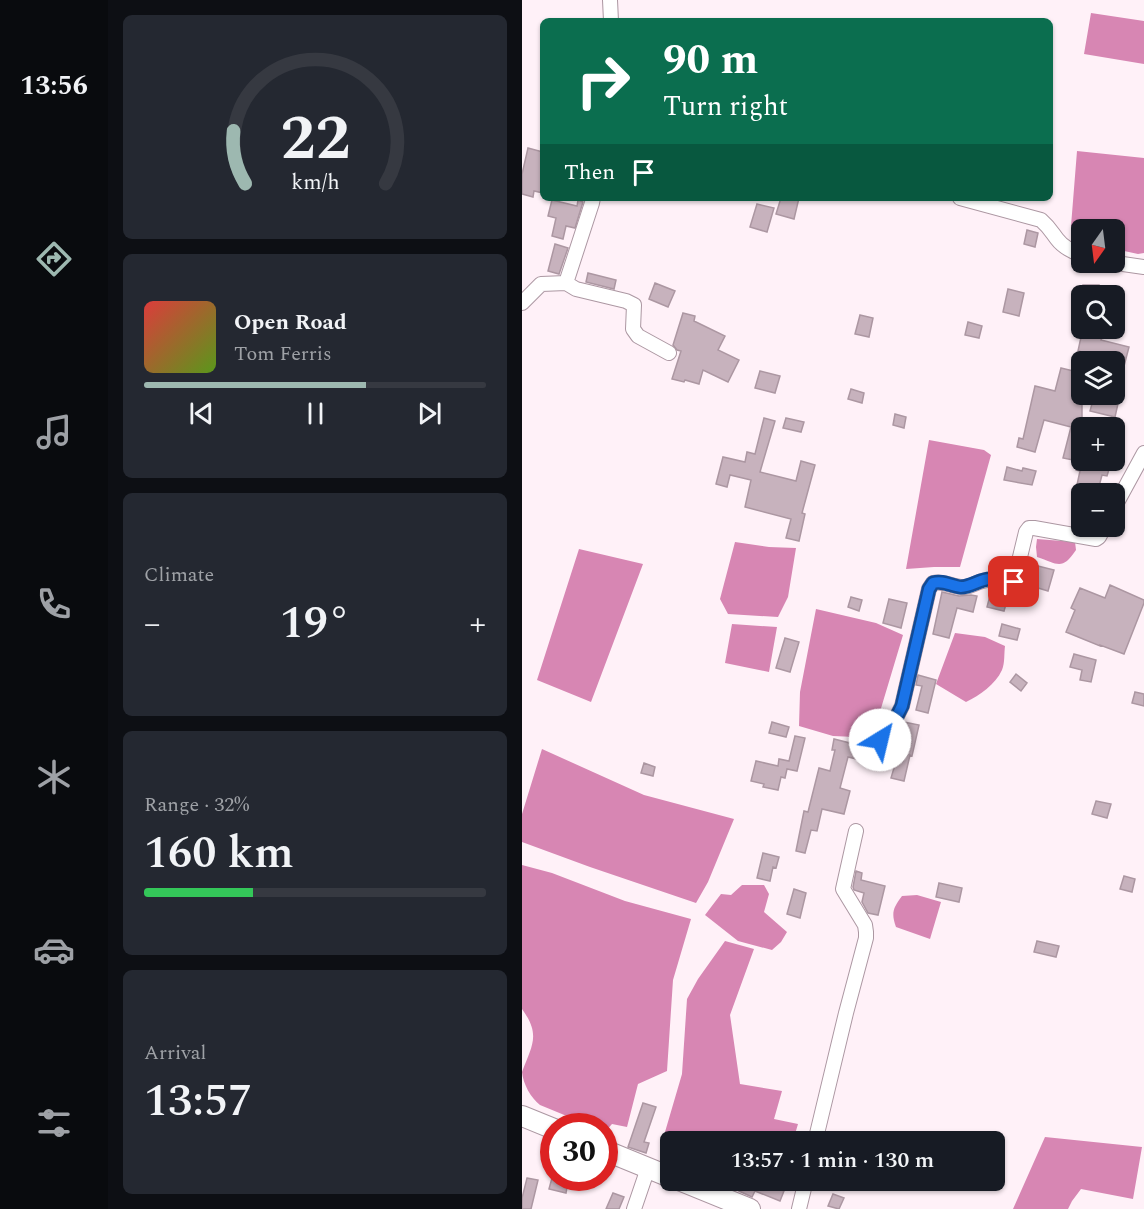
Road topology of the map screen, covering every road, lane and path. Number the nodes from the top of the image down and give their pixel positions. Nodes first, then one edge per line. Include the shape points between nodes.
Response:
1 (610, 0) edge
2 (611, 18) edge
3 (592, 201) edge
4 (971, 201) edge
5 (1071, 250) edge
6 (1125, 264) edge
7 (1144, 267) edge
8 (566, 283) junction
9 (522, 303) edge
10 (669, 353) dead end
11 (1144, 453) edge
12 (1125, 488) edge
13 (1071, 535) edge
14 (1085, 537) edge
15 (1099, 537) edge
16 (880, 740) dead end
17 (856, 831) dead end
18 (522, 1116) edge
19 (540, 1123) edge
20 (818, 1131) edge
21 (618, 1156) edge
22 (648, 1168) junction
23 (660, 1173) edge
24 (706, 1191) edge
25 (803, 1191) edge
26 (634, 1209) edge
27 (750, 1209) edge
28 (799, 1209) edge

1 - 2 street
3 - 8 street
4 - 5 street via 1041,220
6 - 7 street
8 - 9 street via 541,284
8 - 10 street via 634,305 633,329 638,336
11 - 12 street
13 - 16 street via 1029,528 1012,583 990,579 965,587 933,583 902,706
14 - 15 street
17 - 20 street via 843,889 865,926 866,938
18 - 19 main road
21 - 22 main road
22 - 23 main road
22 - 26 street
24 - 27 main road
25 - 28 street

